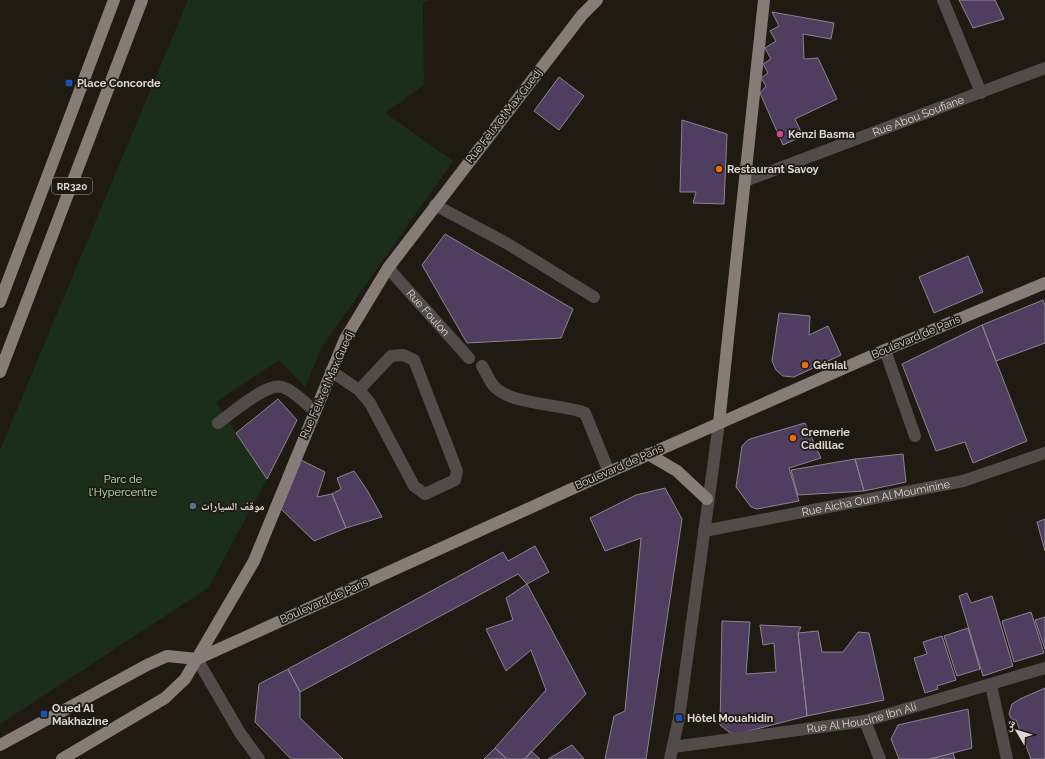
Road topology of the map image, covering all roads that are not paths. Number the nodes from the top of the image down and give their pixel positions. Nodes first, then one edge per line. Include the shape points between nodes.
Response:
1 (114, 0) edge
2 (142, 0) edge
3 (597, 0) edge
4 (764, 0) edge
5 (943, 0) edge
6 (1045, 68) edge
7 (981, 93) junction
8 (745, 181) junction
9 (435, 205) junction
10 (388, 268) junction
11 (1045, 283) edge
12 (594, 297) dead end
13 (0, 302) edge
14 (885, 350) junction
15 (469, 358) dead end
16 (482, 366) dead end
17 (331, 371) junction
18 (0, 372) edge
19 (359, 390) junction
20 (315, 410) junction
21 (218, 423) dead end
22 (719, 423) junction
23 (915, 436) dead end
24 (1045, 453) edge
25 (648, 454) junction
26 (608, 472) junction
27 (707, 499) junction
28 (704, 531) junction
29 (197, 659) junction
30 (1045, 668) edge
31 (991, 684) junction
32 (865, 721) junction
33 (0, 745) edge
34 (671, 753) edge
35 (62, 759) edge
36 (258, 759) edge
37 (880, 759) edge
38 (1007, 759) edge

1 - 13 main road, RR320
2 - 18 main road, RR320
3 - 9 main road, Rue Felix et Max Guedj via 582,15
4 - 8 main road
5 - 7 street
6 - 7 street, Rue Abou Soufiane
7 - 8 street, Rue Abou Soufiane
8 - 22 main road
9 - 10 main road, Rue Felix et Max Guedj
9 - 12 street via 508,244
10 - 15 street, Rue Foulon
10 - 17 main road, Rue Felix et Max Guedj via 345,339
11 - 14 main road, Boulevard de Paris
14 - 22 main road, Boulevard de Paris
14 - 23 street
16 - 26 street via 494,386 503,393 514,398 573,408 585,413
17 - 19 street
17 - 20 main road, Rue Felix et Max Guedj
19 - 19 street via 370,403 414,486 425,494 455,480 457,471 414,360 403,355 391,356
20 - 21 street via 284,387 274,386
20 - 29 main road, Rue Felix et Max Guedj via 254,560
22 - 25 main road, Boulevard de Paris
22 - 27 street
24 - 28 street, Rue Aicha Oum Al Mouminine via 963,481
25 - 26 main road, Boulevard de Paris
25 - 27 main road via 677,471
26 - 29 main road, Boulevard de Paris
27 - 28 street
28 - 34 street via 679,718
29 - 33 main road via 168,656 147,665
29 - 35 main road via 185,679 165,698
29 - 36 street
30 - 31 street, Rue Al Houcine Ibn Ali
31 - 32 street, Rue Al Houcine Ibn Ali
31 - 38 street
32 - 34 street, Rue Al Houcine Ibn Ali
32 - 37 street

